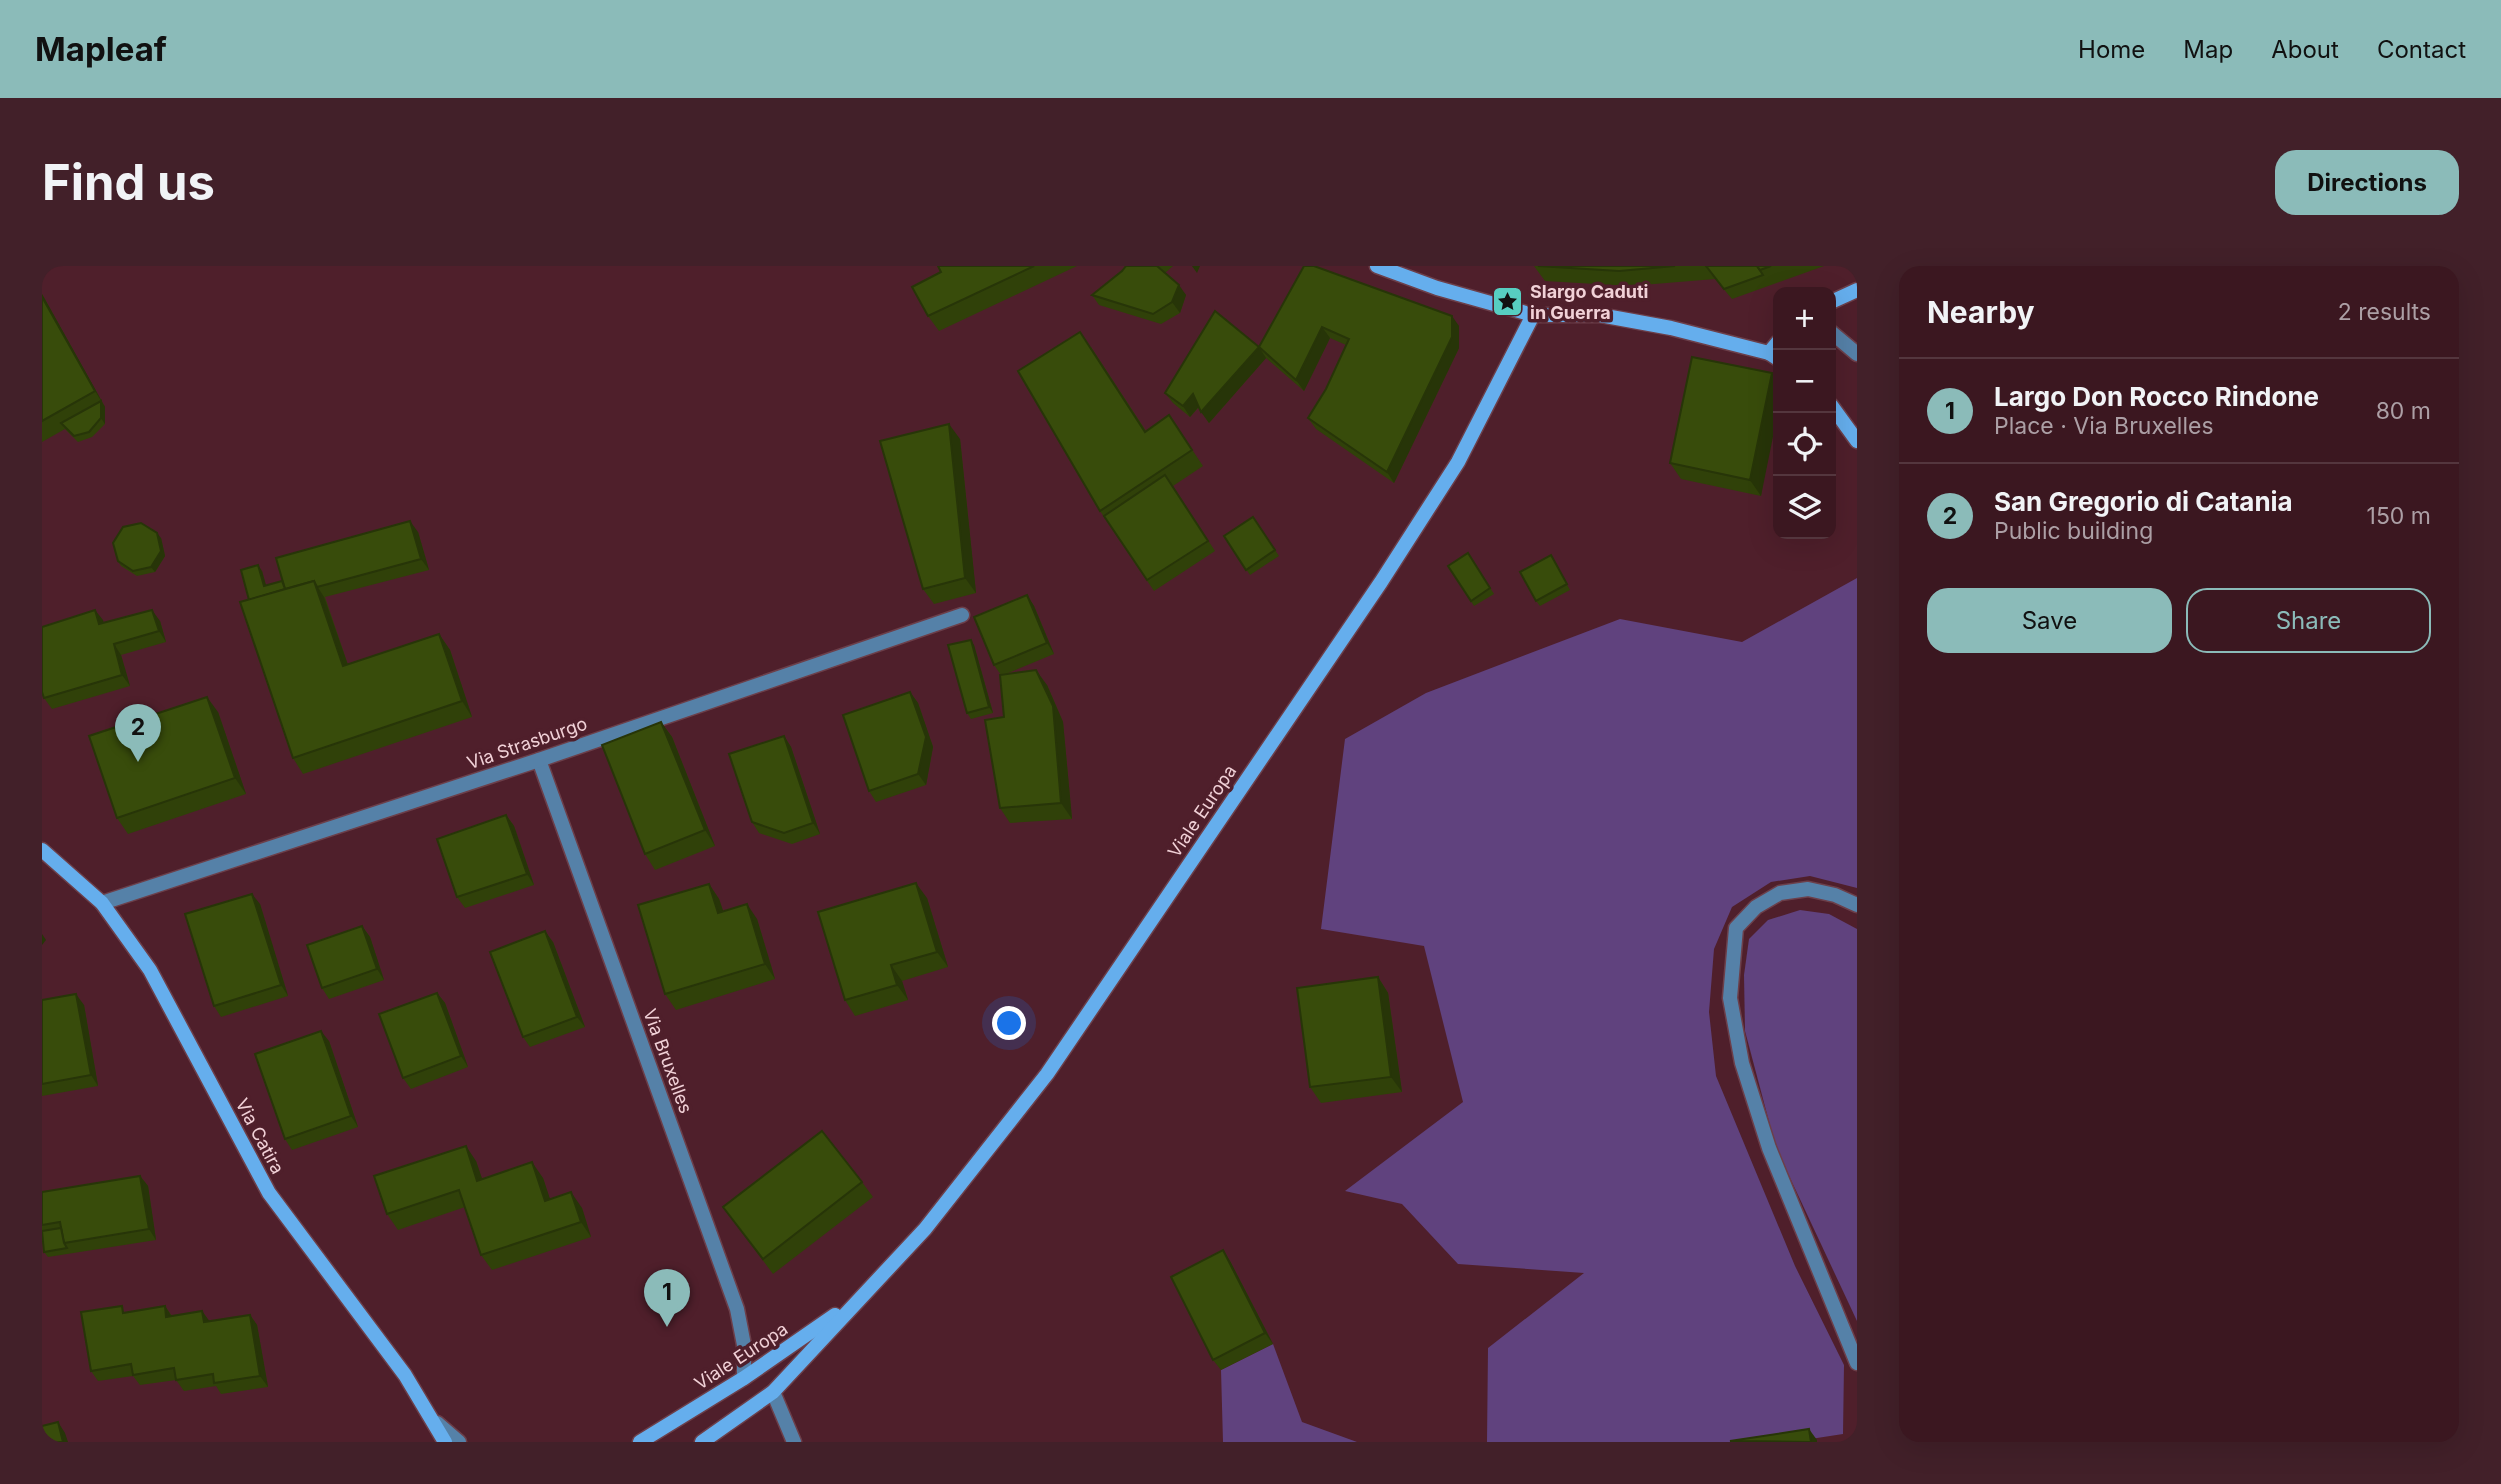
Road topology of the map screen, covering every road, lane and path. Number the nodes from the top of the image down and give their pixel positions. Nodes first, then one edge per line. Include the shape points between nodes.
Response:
1 (1377, 266) edge
2 (1857, 290) edge
3 (1836, 300) edge
4 (1533, 315) junction
5 (1836, 336) edge
6 (1773, 351) edge
7 (1857, 354) edge
8 (1836, 411) edge
9 (1857, 441) edge
10 (962, 615) dead end
11 (539, 760) junction
12 (42, 850) edge
13 (102, 903) junction
14 (1857, 905) edge
15 (859, 1297) junction
16 (1857, 1363) edge
17 (744, 1378) junction
18 (774, 1392) junction
19 (437, 1423) junction
20 (445, 1442) edge
21 (459, 1442) edge
22 (640, 1442) edge
23 (702, 1442) edge
24 (794, 1442) edge

1 - 4 main road
2 - 3 main road
4 - 6 main road via 1600,315
4 - 15 main road, Viale Europa via 1458,462 1055,1063 925,1229
5 - 7 street
8 - 9 main road
10 - 11 street, Via Strasburgo
11 - 13 street, Via Strasburgo
11 - 17 street, Via Bruxelles via 737,1309
12 - 13 main road, Via Catira
13 - 19 main road, Via Catira via 150,970 269,1193
14 - 16 street via 1808,889 1780,893 1756,907 1736,928 1730,998 1742,1063 1769,1148
15 - 17 main road, Viale Europa
15 - 18 main road, Viale Europa
17 - 22 main road, Viale Europa
18 - 23 main road, Viale Europa
18 - 24 street
19 - 20 main road, Via Catira
19 - 21 street

